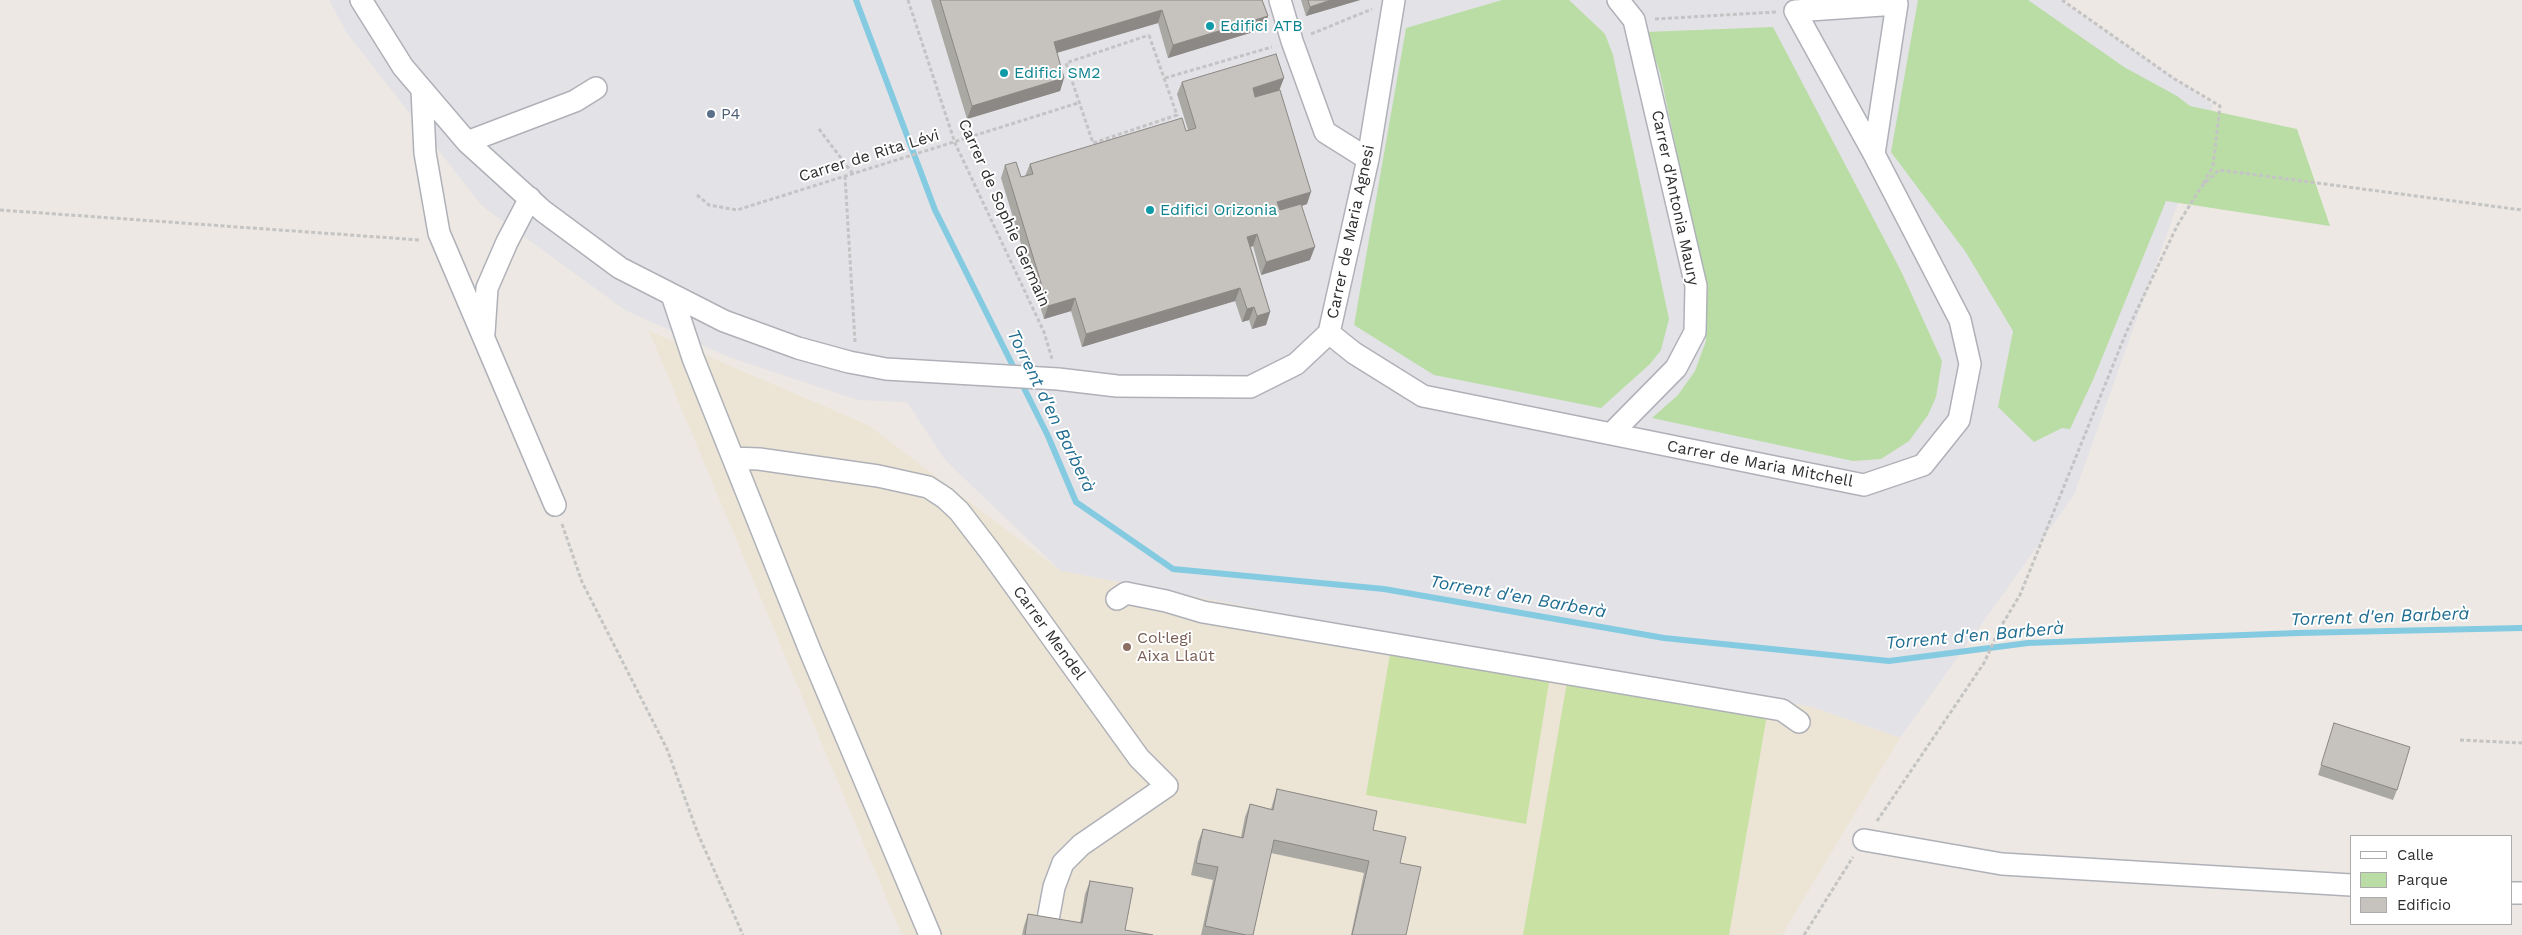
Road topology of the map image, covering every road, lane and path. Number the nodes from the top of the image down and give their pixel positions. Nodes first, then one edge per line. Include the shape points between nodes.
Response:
1 (361, 0) edge
2 (908, 0) edge
3 (1280, 0) edge
4 (1394, 0) edge
5 (1618, 0) edge
6 (2062, 0) edge
7 (1795, 11) junction
8 (1634, 20) junction
9 (596, 88) dead end
10 (422, 90) junction
11 (1078, 103) junction
12 (819, 129) dead end
13 (466, 142) junction
14 (955, 143) junction
15 (1874, 154) junction
16 (1368, 159) junction
17 (854, 174) junction
18 (845, 176) junction
19 (2201, 188) junction
20 (697, 195) dead end
21 (530, 198) junction
22 (0, 210) edge
23 (2522, 210) edge
24 (439, 233) junction
25 (672, 295) junction
26 (1329, 333) junction
27 (483, 337) junction
28 (849, 362) junction
29 (1049, 379) junction
30 (1611, 434) junction
31 (733, 458) junction
32 (555, 505) joint
33 (1117, 598) dead end
34 (1799, 722) dead end
35 (2460, 740) dead end
36 (2522, 743) edge
37 (1864, 840) junction
38 (2350, 885) edge
39 (1047, 925) edge
40 (743, 935) edge
41 (930, 935) edge
42 (1804, 935) edge

1 - 10 street via 403,67
2 - 14 path, Carrer de Sophie Germain
3 - 16 street via 1325,132
4 - 16 street, Carrer de Maria Agnesi
5 - 8 street, Carrer d'Antonia Maury
6 - 19 path via 2173,78 2220,106 2213,166
7 - 8 path
7 - 15 street, Carrer de Maria Mitchell
7 - 15 street via 1897,4
8 - 30 street, Carrer d'Antonia Maury via 1696,286 1695,332 1676,368
9 - 13 street via 575,102
10 - 13 street
10 - 24 street via 425,153
11 - 11 path via 1093,143 1177,115 1149,35 1066,63
11 - 14 path, Carrer de Rita Lévi
12 - 17 path
13 - 21 street
14 - 17 path, Carrer de Rita Lévi
14 - 29 path, Carrer de Sophie Germain via 1044,332
15 - 30 street, Carrer de Maria Mitchell via 1960,320 1970,364 1959,420 1923,465 1864,485
16 - 26 street, Carrer de Maria Agnesi
17 - 18 path, Carrer de Rita Lévi
18 - 20 path, Carrer de Rita Lévi via 737,210 709,205
18 - 28 path via 856,340
19 - 23 path via 2219,170
19 - 37 path via 2177,226 2126,333 2020,596 1984,663
21 - 25 street via 620,268
21 - 27 street via 506,242 487,288
22 - 24 path via 419,241
24 - 27 street
25 - 28 street, Carrer de Maria Agnesi via 724,321 798,348
25 - 31 street
26 - 29 street, Carrer de Maria Agnesi via 1296,364 1250,387 1117,386
26 - 30 street, Carrer de Maria Mitchell via 1354,353 1423,396
27 - 32 street
28 - 29 street, Carrer de Maria Agnesi via 886,369
31 - 39 street, Carrer Mendel via 878,476 928,487 945,498 989,550 1140,758 1167,786 1081,845 1063,863 1054,887
31 - 41 street via 810,654
32 - 40 path via 582,582 667,749 698,834
33 - 34 street via 1126,593 1240,618 1782,710
35 - 36 path
37 - 38 street via 2002,864
37 - 42 path

